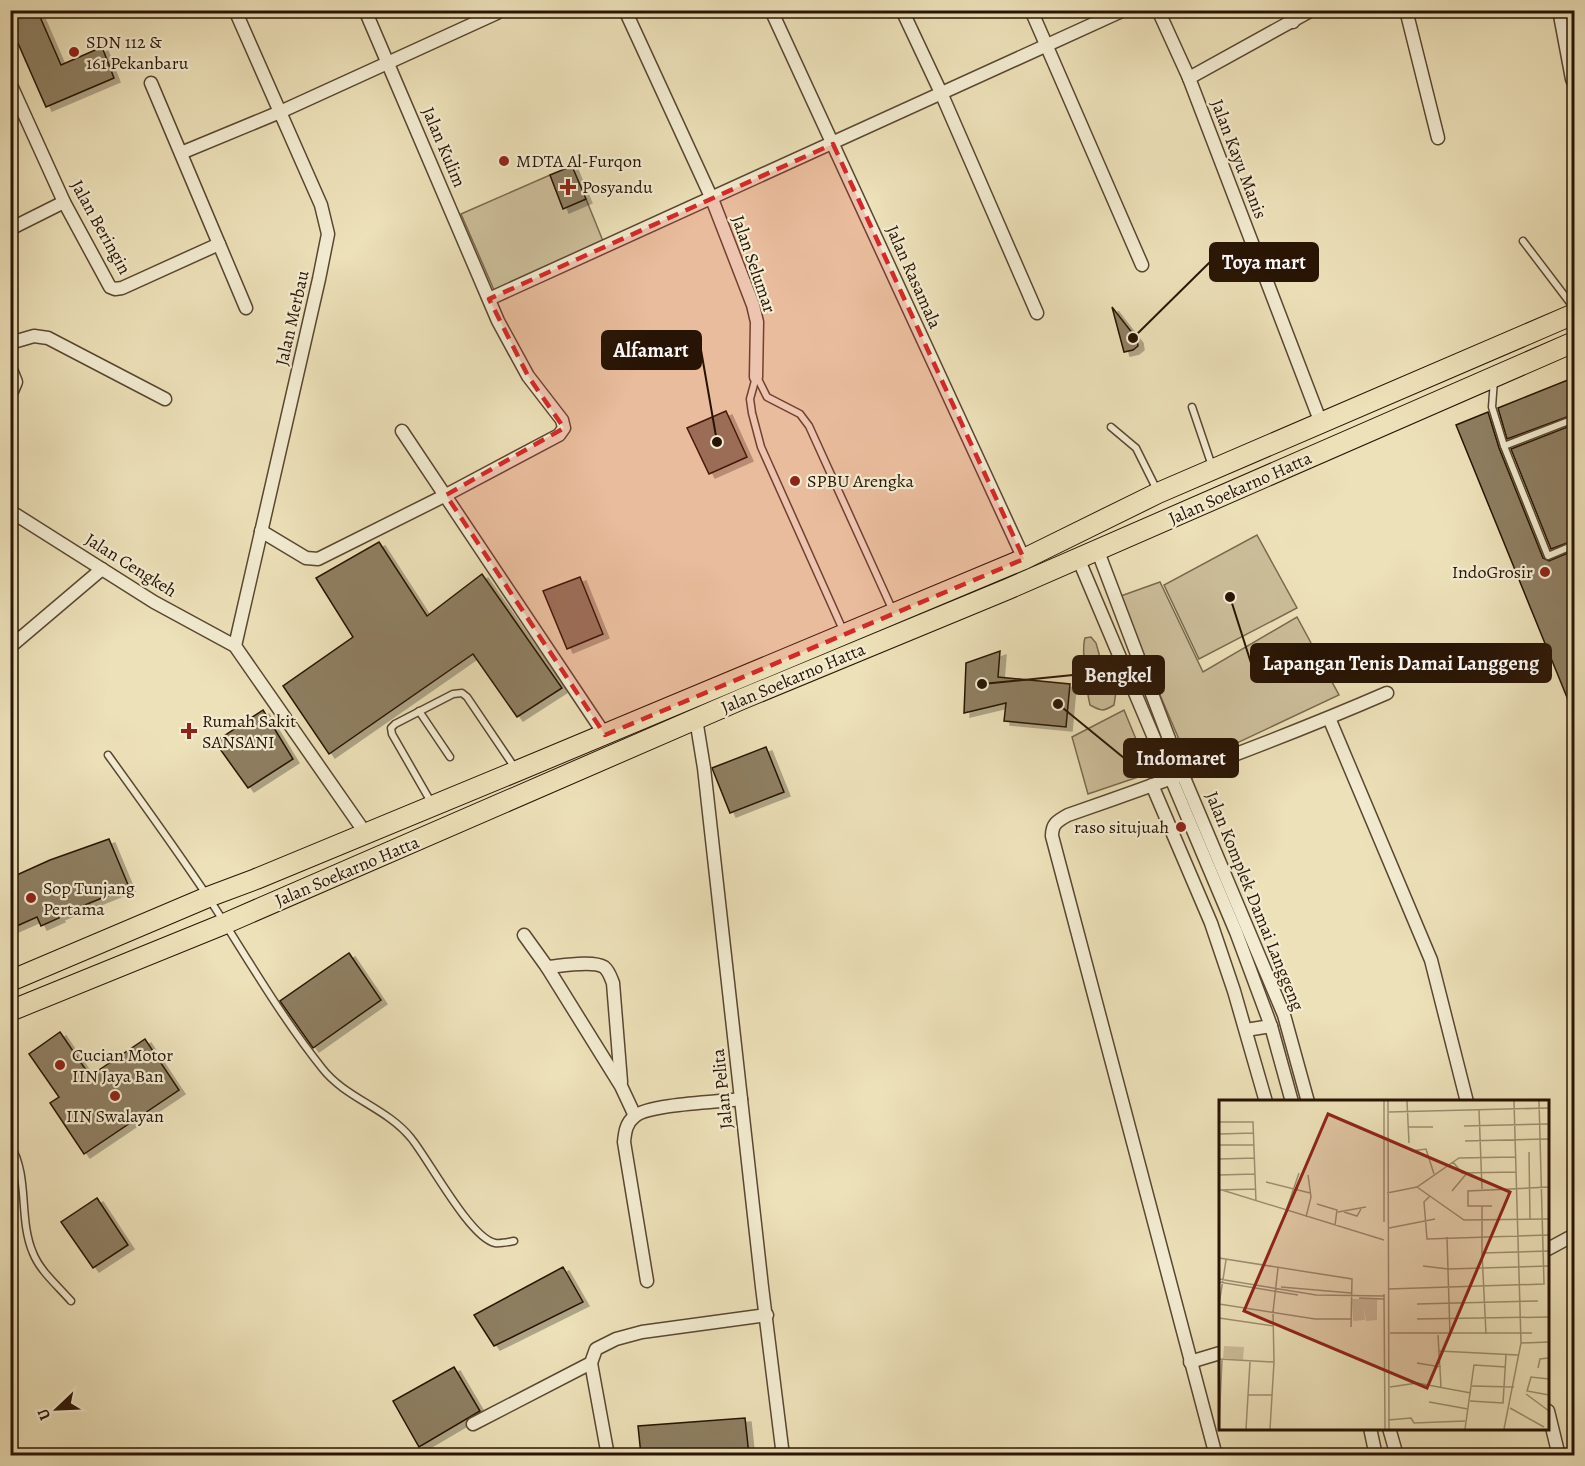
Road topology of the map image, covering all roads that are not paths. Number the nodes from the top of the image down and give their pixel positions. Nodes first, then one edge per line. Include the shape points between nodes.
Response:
1 (235, 10) edge
2 (365, 10) edge
3 (625, 10) edge
4 (771, 10) edge
5 (902, 10) edge
6 (1030, 10) edge
7 (1124, 10) edge
8 (1158, 10) edge
9 (1312, 10) edge
10 (1406, 10) edge
11 (1559, 10) edge
12 (498, 11) edge
13 (1291, 16) edge
14 (1047, 46) junction
15 (388, 62) junction
16 (1189, 78) junction
17 (10, 83) edge
18 (152, 83) dead end
19 (1575, 84) edge
20 (942, 94) junction
21 (280, 112) junction
22 (1438, 138) dead end
23 (833, 144) junction
24 (181, 153) junction
25 (712, 199) junction
26 (64, 202) junction
27 (10, 229) edge
28 (1523, 241) dead end
29 (219, 244) junction
30 (1142, 266) dead end
31 (489, 299) junction
32 (246, 308) dead end
33 (1575, 308) edge
34 (1037, 313) dead end
35 (1575, 314) edge
36 (1574, 342) edge
37 (10, 343) edge
38 (10, 367) edge
39 (1494, 376) junction
40 (756, 377) junction
41 (10, 396) edge
42 (165, 399) dead end
43 (1192, 407) dead end
44 (1575, 419) edge
45 (1321, 423) junction
46 (1111, 427) dead end
47 (402, 431) dead end
48 (1504, 446) junction
49 (1214, 470) junction
50 (1158, 494) junction
51 (446, 495) junction
52 (10, 511) edge
53 (261, 531) junction
54 (1575, 545) edge
55 (1097, 549) junction
56 (1078, 558) junction
57 (1024, 559) junction
58 (102, 569) junction
59 (894, 614) junction
60 (845, 634) junction
61 (235, 646) junction
62 (10, 647) edge
63 (1387, 693) dead end
64 (419, 711) junction
65 (1329, 718) junction
66 (696, 719) junction
67 (605, 735) junction
68 (108, 755) dead end
69 (450, 757) dead end
70 (517, 771) junction
71 (1177, 775) junction
72 (1152, 785) junction
73 (433, 805) junction
74 (366, 834) junction
75 (256, 879) junction
76 (207, 897) junction
77 (267, 905) junction
78 (224, 924) junction
79 (1241, 929) junction
80 (524, 935) dead end
81 (1217, 940) junction
82 (547, 967) junction
83 (10, 981) edge
84 (10, 1011) edge
85 (1271, 1026) junction
86 (1246, 1030) junction
87 (621, 1086) junction
88 (741, 1099) junction
89 (1266, 1100) edge
90 (1292, 1100) edge
91 (1308, 1100) edge
92 (1467, 1100) edge
93 (635, 1116) junction
94 (10, 1144) edge
95 (1575, 1235) edge
96 (513, 1241) dead end
97 (1549, 1248) edge
98 (647, 1281) dead end
99 (71, 1301) dead end
100 (767, 1316) junction
101 (1219, 1354) edge
102 (1190, 1362) junction
103 (591, 1363) junction
104 (1549, 1415) edge
105 (473, 1424) dead end
106 (1370, 1430) edge
107 (1390, 1430) edge
108 (608, 1455) edge
109 (783, 1455) edge
110 (1216, 1455) edge
111 (1376, 1455) edge
112 (1397, 1455) edge
113 (1559, 1455) edge

1 - 21 street, Jalan Merbau
2 - 15 street, Jalan Kulim
3 - 25 street, Jalan Selumar
4 - 23 street, Jalan Rasamala
5 - 20 street
6 - 14 street
7 - 14 street
8 - 16 street, Jalan Kayu Manis
9 - 13 street
10 - 22 street
11 - 19 street
12 - 15 street
13 - 16 street
14 - 20 street
14 - 30 street
15 - 21 street
15 - 31 street, Jalan Kulim
16 - 45 street, Jalan Kayu Manis
17 - 26 street, Jalan Beringin
18 - 24 street
20 - 23 street
20 - 34 street
21 - 24 street
21 - 53 street, Jalan Merbau via 321,205 328,234
23 - 25 street
23 - 57 street, Jalan Rasamala
24 - 29 street
25 - 31 street
25 - 40 street, Jalan Selumar via 753,305 757,322
26 - 27 street
26 - 29 street, Jalan Beringin via 110,287 115,289
28 - 33 lane
29 - 32 street
31 - 51 street, Jalan Kulim via 528,376 564,428 559,435
35 - 45 main road, Jalan Soekarno Hatta
36 - 39 main road, Jalan Soekarno Hatta
37 - 42 street via 34,336 48,338
38 - 41 street via 16,382
39 - 48 lane via 1492,407
39 - 55 main road, Jalan Soekarno Hatta
40 - 59 lane via 767,397 800,414 809,426
40 - 60 lane via 750,399 761,447
43 - 49 lane
44 - 48 lane
45 - 49 main road, Jalan Soekarno Hatta
46 - 50 lane via 1136,448
47 - 51 street
48 - 54 lane via 1548,556
49 - 50 main road, Jalan Soekarno Hatta
50 - 57 main road, Jalan Soekarno Hatta
51 - 53 street via 318,559 306,558
51 - 67 street
52 - 58 street, Jalan Cengkeh
53 - 61 street, Jalan Merbau
55 - 56 main road, Jalan Soekarno Hatta
55 - 71 street, Jalan Komplek Damai Langgeng
56 - 66 main road, Jalan Soekarno Hatta
56 - 71 street, Jalan Komplek Damai Langgeng
57 - 59 main road, Jalan Soekarno Hatta
58 - 61 street, Jalan Cengkeh
58 - 62 street
59 - 60 main road, Jalan Soekarno Hatta
60 - 67 main road, Jalan Soekarno Hatta
61 - 74 street
63 - 65 street
64 - 69 lane
64 - 70 lane via 462,693
64 - 73 lane via 395,724 392,734
65 - 71 street
65 - 92 street via 1431,960
66 - 77 main road, Jalan Soekarno Hatta
66 - 88 street, Jalan Pelita
67 - 70 main road, Jalan Soekarno Hatta
68 - 76 lane
70 - 73 main road, Jalan Soekarno Hatta
71 - 72 street
71 - 79 street, Jalan Komplek Damai Langgeng
72 - 81 street
72 - 102 street via 1068,815 1052,827 1052,836
73 - 74 main road, Jalan Soekarno Hatta
74 - 75 main road, Jalan Soekarno Hatta
75 - 76 main road, Jalan Soekarno Hatta
75 - 77 main road
76 - 78 lane
76 - 83 main road, Jalan Soekarno Hatta
77 - 78 main road, Jalan Soekarno Hatta
78 - 84 main road, Jalan Soekarno Hatta
78 - 96 lane via 323,1070 410,1136 482,1236 496,1243
79 - 81 street
79 - 85 street, Jalan Komplek Damai Langgeng
79 - 91 street, Jalan Komplek Damai Langgeng via 1284,1015
80 - 82 street
81 - 86 street
82 - 87 street
82 - 87 street via 592,964 610,974
85 - 86 street
85 - 90 street, Jalan Komplek Damai Langgeng
86 - 89 street
87 - 93 street
88 - 93 street via 649,1110
88 - 100 street, Jalan Pelita
93 - 98 street via 626,1128 624,1142
94 - 99 lane via 21,1173 32,1253
95 - 97 street
100 - 103 street via 642,1332 596,1349
100 - 109 street, Jalan Pelita
101 - 102 street
102 - 110 street
103 - 105 street
103 - 108 street
104 - 113 street
106 - 111 street
107 - 112 street

